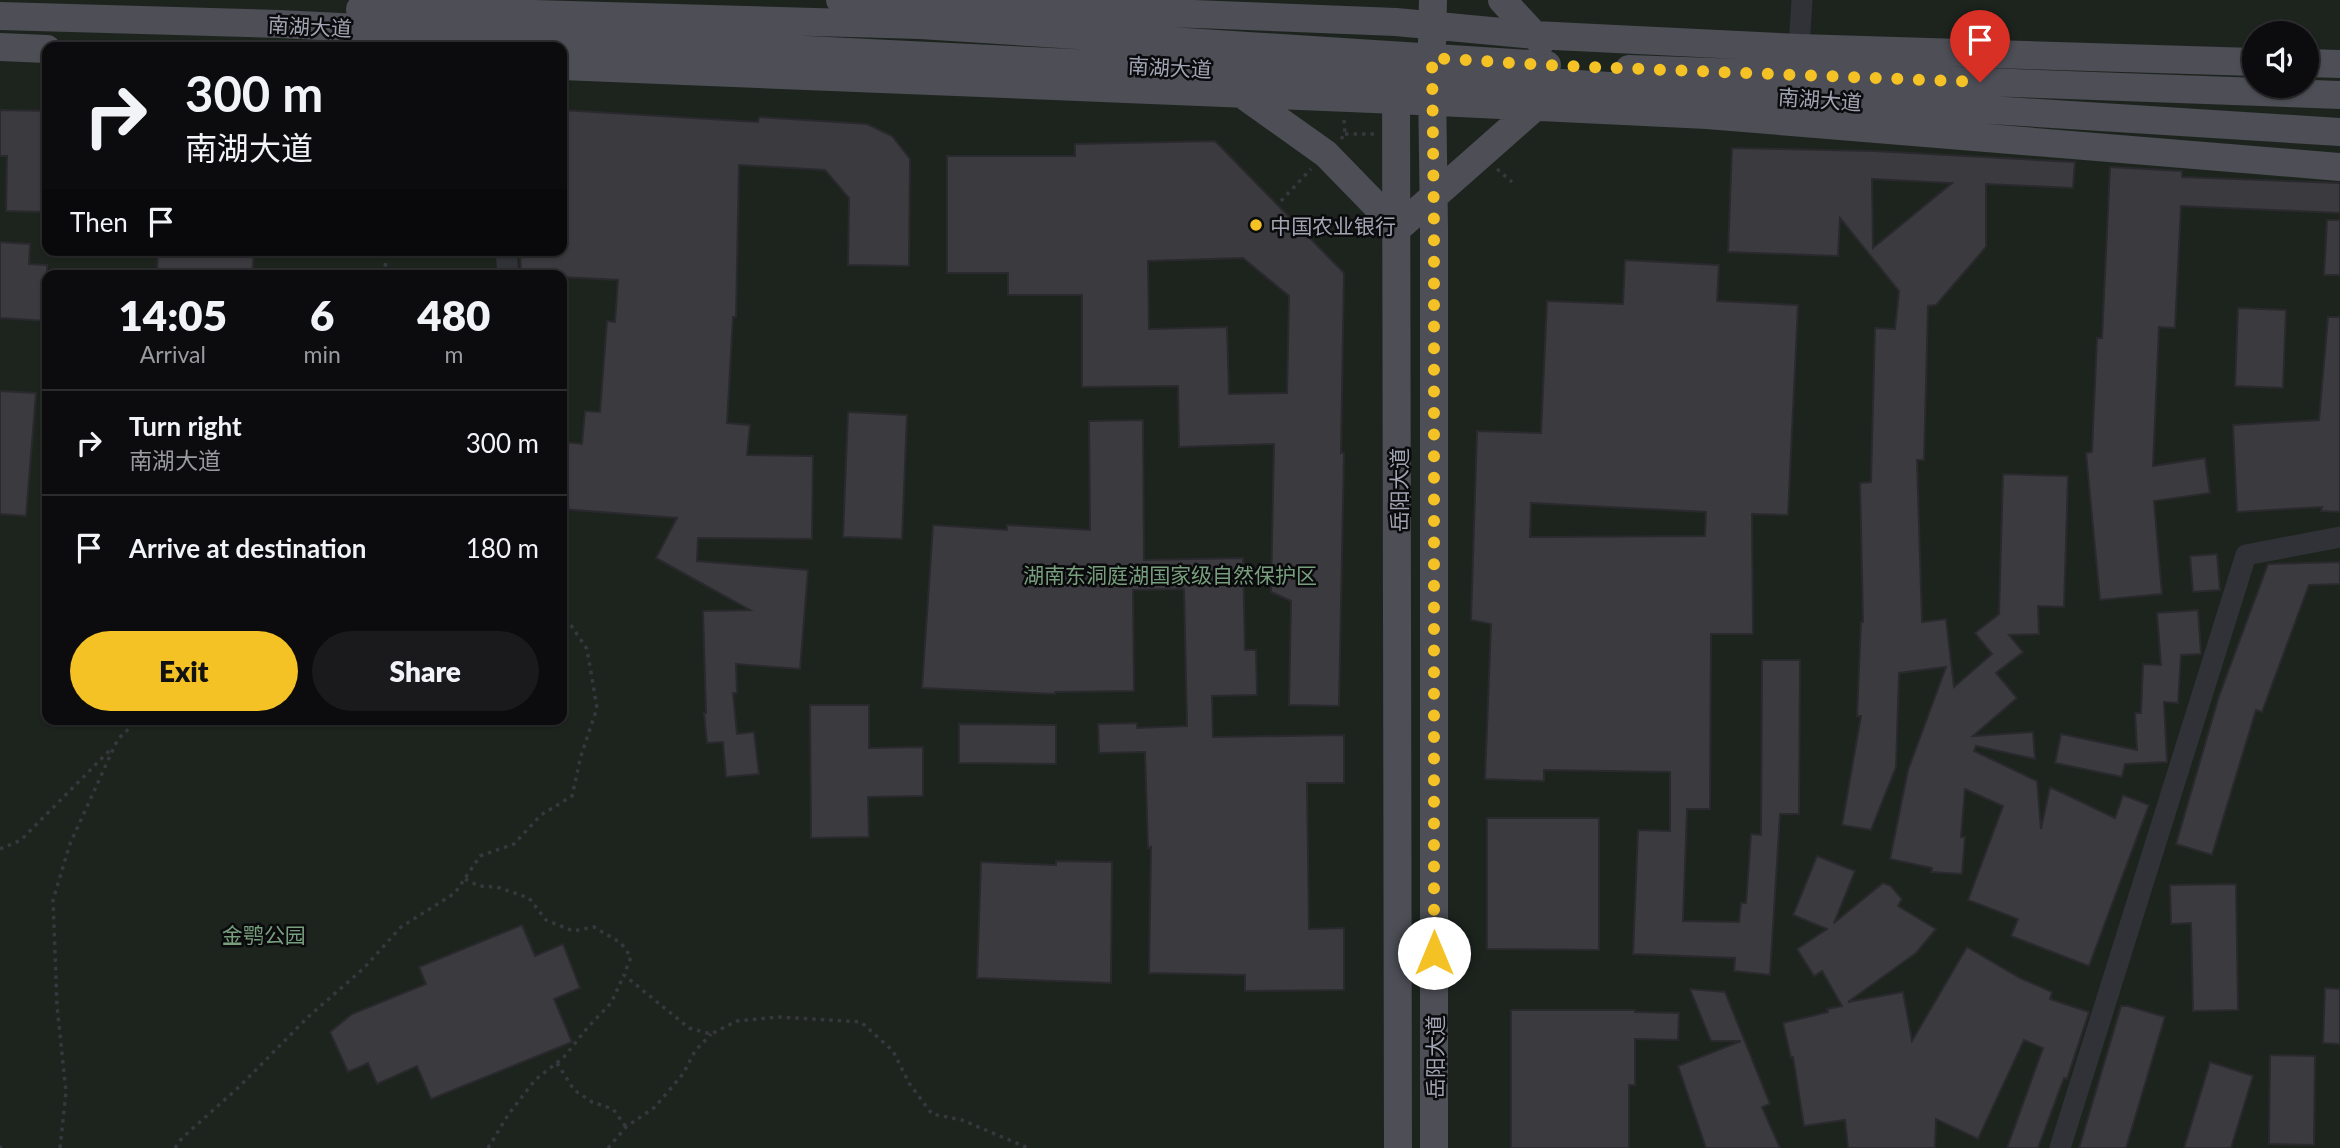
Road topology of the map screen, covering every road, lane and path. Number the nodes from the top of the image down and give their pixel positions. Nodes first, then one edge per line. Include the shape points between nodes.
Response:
1 (111, 0) edge
2 (840, 0) edge
3 (1279, 0) edge
4 (1502, 0) edge
5 (1802, 0) edge
6 (1397, 11) edge
7 (1432, 12) edge
8 (0, 16) edge
9 (1257, 17) junction
10 (1534, 35) junction
11 (0, 47) edge
12 (42, 48) edge
13 (1799, 48) junction
14 (1210, 56) junction
15 (2242, 62) edge
16 (2319, 63) edge
17 (2340, 64) edge
18 (567, 66) edge
19 (1563, 75) junction
20 (1396, 78) junction
21 (1432, 80) junction
22 (1242, 94) junction
23 (2340, 95) edge
24 (1535, 107) junction
25 (2340, 132) edge
26 (2340, 167) edge
27 (1433, 197) junction
28 (1398, 228) junction
29 (2340, 537) edge
30 (567, 619) edge
31 (133, 725) edge
32 (115, 745) junction
33 (0, 849) edge
34 (465, 878) junction
35 (624, 975) junction
36 (710, 1034) junction
37 (557, 1063) junction
38 (626, 1127) junction
39 (60, 1148) edge
40 (175, 1148) edge
41 (488, 1148) edge
42 (608, 1148) edge
43 (1028, 1148) edge
44 (1398, 1148) edge
45 (1434, 1148) edge
46 (2060, 1148) edge

1 - 14 main road, 南湖大道 via 920,24
2 - 9 main road
3 - 9 main road
4 - 10 main road
5 - 13 street
6 - 7 main road
6 - 9 main road
6 - 20 main road, 岳阳大道
7 - 10 main road
7 - 21 main road, 岳阳大道
8 - 14 main road, 南湖大道
9 - 14 main road
10 - 13 main road
10 - 19 main road
11 - 12 main road
13 - 15 main road
14 - 20 main road, 南湖大道
14 - 22 main road
16 - 17 main road
18 - 22 main road
19 - 21 main road, 南湖大道
19 - 23 main road, 南湖大道
19 - 24 main road
19 - 25 main road, 南湖大道
20 - 21 main road, 南湖大道
20 - 22 main road
20 - 28 main road, 岳阳大道
21 - 24 main road
21 - 27 main road, 岳阳大道
22 - 28 main road via 1325,154
24 - 26 main road via 1707,116
24 - 27 main road
27 - 28 main road
27 - 45 main road, 岳阳大道
28 - 44 main road, 岳阳大道
29 - 46 street via 2246,555
30 - 34 path via 587,649 597,708 572,796 541,815 514,844 480,856
31 - 32 path
32 - 33 path via 21,840
32 - 39 path via 70,844 53,900 66,1093
34 - 35 path via 529,898 546,920 573,931 594,927 621,943 631,957
34 - 40 path via 455,893 401,927
35 - 36 path via 689,1028
35 - 37 path via 611,1003
36 - 38 path via 655,1107
36 - 43 path via 737,1021 778,1017 861,1022 893,1051 932,1114 962,1120
37 - 38 path via 574,1090 613,1109
37 - 41 path via 535,1080
38 - 42 path

